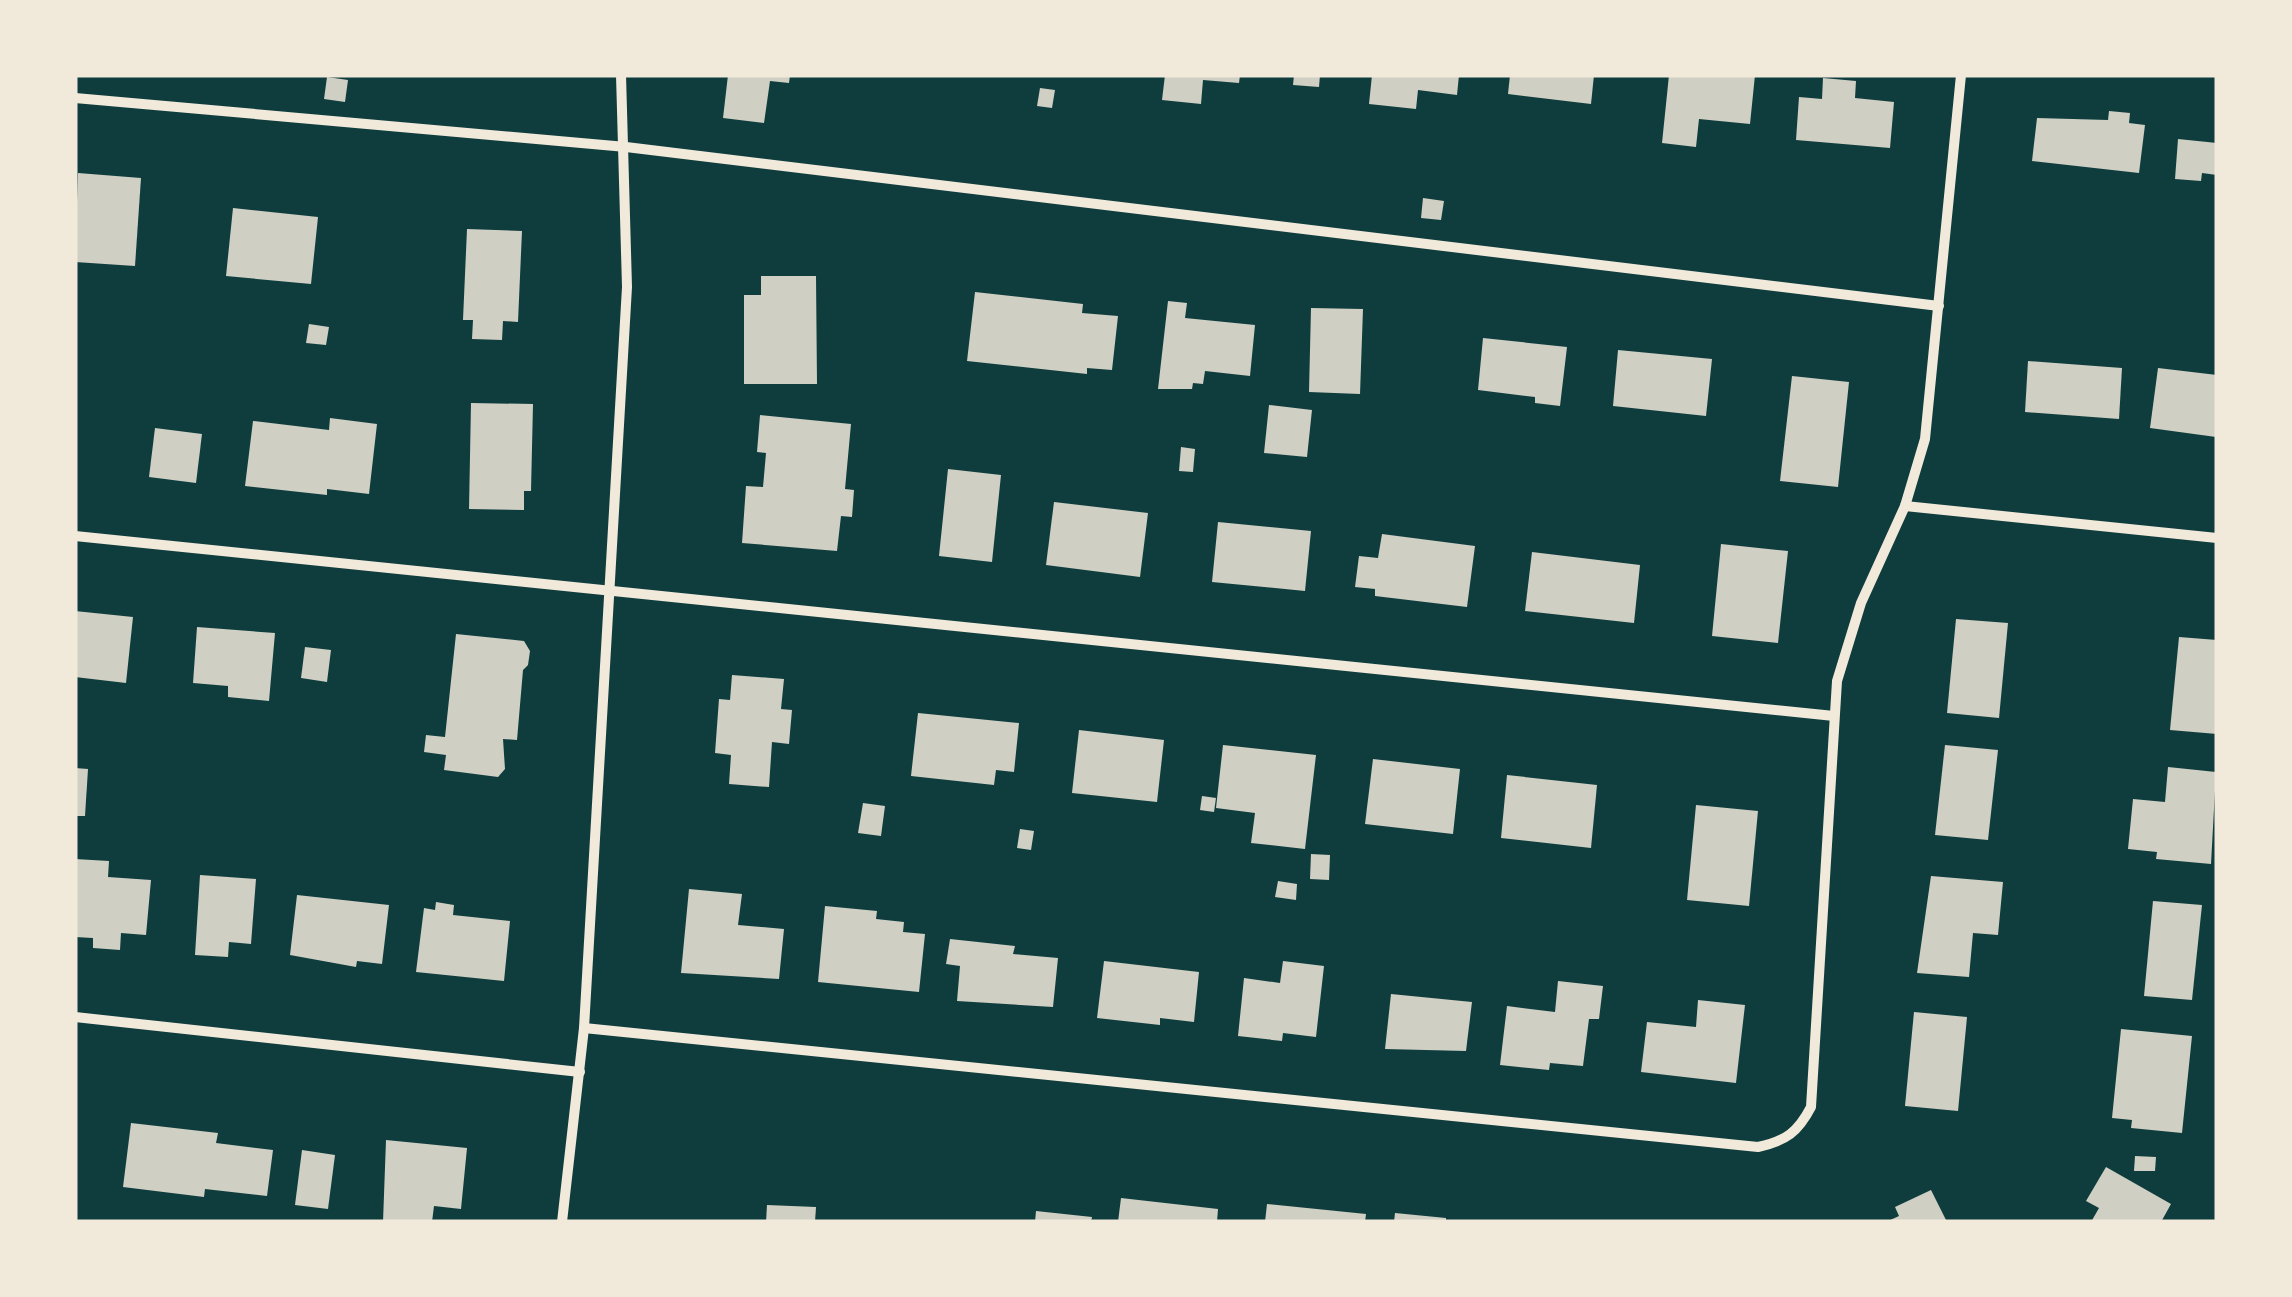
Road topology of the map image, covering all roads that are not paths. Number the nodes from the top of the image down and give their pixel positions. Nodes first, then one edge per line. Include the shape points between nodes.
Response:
1 (621, 75) edge
2 (1960, 75) edge
3 (75, 98) edge
4 (626, 147) junction
5 (1939, 306) junction
6 (1905, 506) junction
7 (75, 536) edge
8 (2217, 538) edge
9 (609, 588) junction
10 (1834, 716) junction
11 (75, 1017) edge
12 (584, 1028) junction
13 (580, 1072) junction
14 (562, 1222) edge

1 - 4 street
2 - 5 street
3 - 4 street
4 - 5 street
4 - 9 street via 627,286
5 - 6 street via 1925,440
6 - 8 street
6 - 10 street via 1860,602
7 - 9 street
9 - 10 street
9 - 12 street
10 - 12 street via 1811,1106 1801,1128 1782,1142 1758,1147
11 - 13 street
12 - 13 street
13 - 14 street

